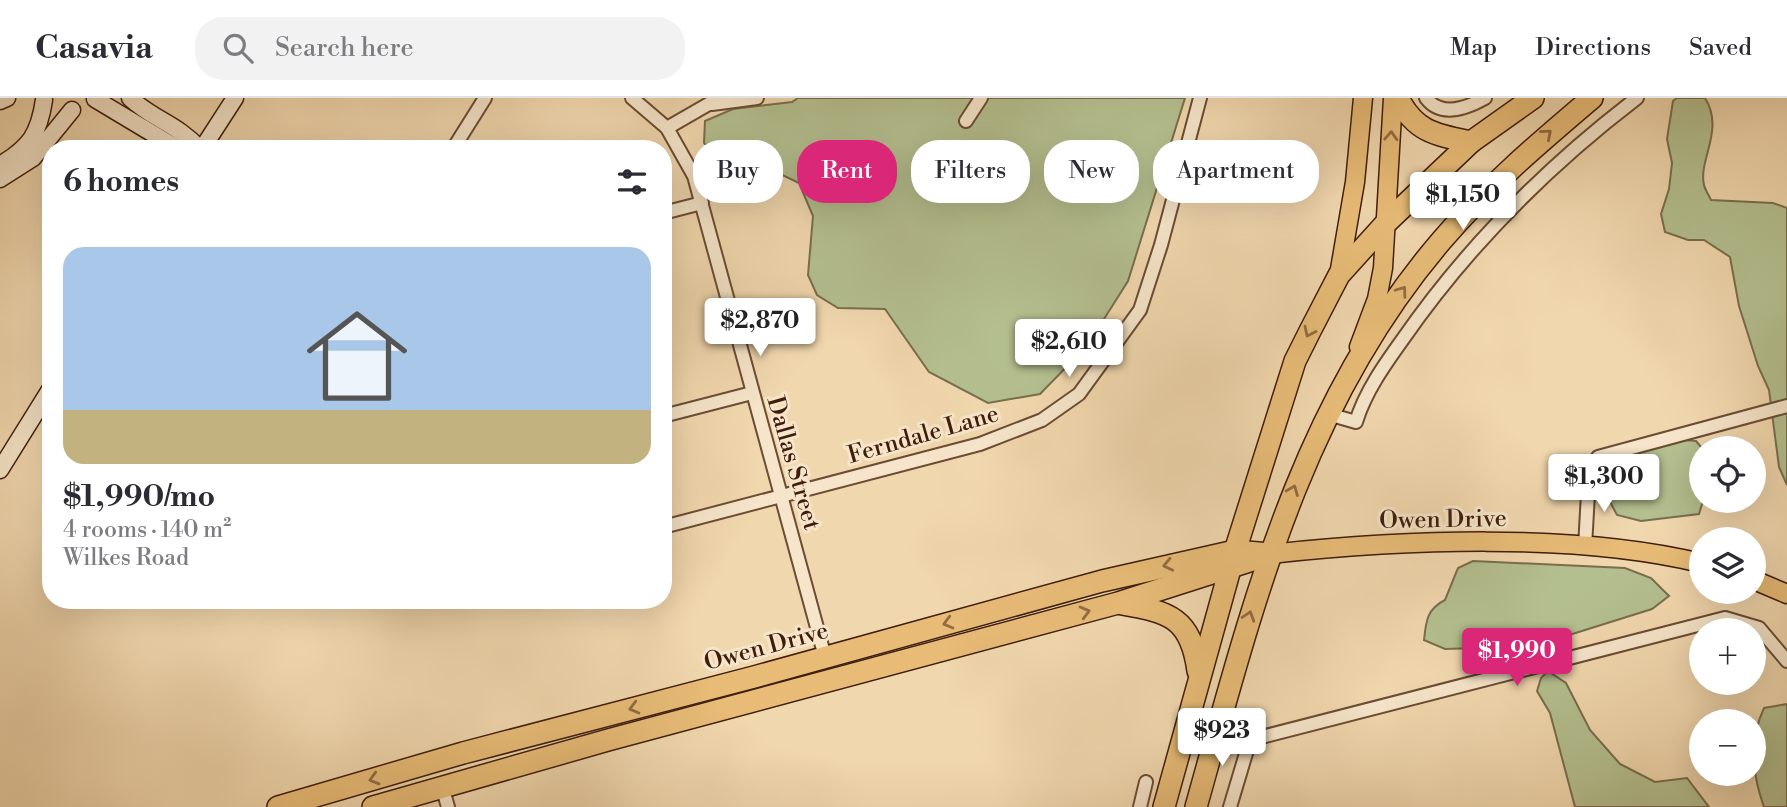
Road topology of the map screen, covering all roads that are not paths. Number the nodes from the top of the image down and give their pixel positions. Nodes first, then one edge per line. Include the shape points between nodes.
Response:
1 (7, 98) edge
2 (130, 98) edge
3 (235, 98) edge
4 (485, 98) edge
5 (632, 98) edge
6 (757, 98) edge
7 (981, 98) edge
8 (1200, 98) edge
9 (1363, 98) edge
10 (1396, 98) edge
11 (1426, 98) edge
12 (1485, 98) edge
13 (1533, 98) edge
14 (1592, 98) edge
15 (42, 99) edge
16 (95, 99) edge
17 (1631, 100) edge
18 (0, 101) edge
19 (715, 101) edge
20 (72, 110) junction
21 (967, 121) dead end
22 (667, 128) junction
23 (48, 140) edge
24 (163, 140) edge
25 (192, 140) edge
26 (207, 140) edge
27 (459, 140) edge
28 (1471, 142) junction
29 (42, 147) edge
30 (0, 165) edge
31 (693, 178) edge
32 (0, 179) edge
33 (702, 203) joint
34 (672, 211) edge
35 (1386, 223) junction
36 (1339, 275) junction
37 (1349, 373) junction
38 (752, 393) junction
39 (42, 402) edge
40 (1787, 406) edge
41 (672, 414) edge
42 (1328, 414) junction
43 (0, 470) edge
44 (782, 494) junction
45 (672, 525) edge
46 (1585, 547) junction
47 (1270, 554) junction
48 (1233, 560) junction
49 (1689, 561) edge
50 (1766, 585) edge
51 (1787, 594) edge
52 (1118, 603) junction
53 (825, 657) junction
54 (1787, 661) edge
55 (1199, 680) junction
56 (565, 727) junction
57 (650, 729) junction
58 (1146, 782) dead end
59 (445, 797) edge
60 (399, 800) junction
61 (278, 807) edge
62 (373, 807) edge
63 (1140, 807) edge
64 (1164, 807) edge
65 (1196, 807) edge
66 (1230, 807) edge

1 - 18 main road
2 - 25 main road
3 - 26 main road
4 - 27 street
5 - 22 street, Dallas Street
6 - 19 street
7 - 21 street
8 - 44 street, Ferndale Lane via 1140,310 1079,394 1042,419 979,444
9 - 36 main road
10 - 28 highway via 1421,129
35 -> 10 main road
11 - 12 street via 1446,110 1469,107
13 - 28 highway
37 -> 14 highway via 1384,316 1441,241 1505,173
15 - 20 main road via 59,109
15 - 30 main road via 41,126 31,141
16 - 20 main road
16 - 24 main road
17 - 42 street via 1475,245 1391,355 1356,422
19 - 22 street
20 - 23 main road
22 - 31 street, Dallas Street via 684,153
28 - 35 highway
29 - 32 main road
33 - 34 street
33 - 38 street, Dallas Street
35 - 36 highway
35 - 37 main road via 1377,299
36 -> 48 highway via 1295,361
37 - 42 highway
38 - 41 street
38 - 44 street, Dallas Street
39 - 43 main road
40 - 46 street via 1598,457 1590,474
47 -> 42 highway
44 - 45 street, Ferndale Lane
44 - 53 street, Dallas Street
46 - 47 main road, Owen Drive via 1425,544
46 - 49 main road, Owen Drive
47 - 48 highway, Owen Drive
65 -> 47 highway via 1235,660
48 - 52 highway, Owen Drive
48 -> 53 highway, Owen Drive via 1102,581
48 - 55 highway
50 - 51 main road
52 - 55 highway via 1163,611 1178,622 1192,639
57 -> 52 highway, Owen Drive
53 -> 56 highway, Owen Drive
53 - 57 highway via 822,672 659,715
54 - 66 street via 1759,628 1725,618 1250,740
55 - 64 highway
56 - 60 highway via 550,740 410,781
56 -> 61 highway, Owen Drive
57 - 59 highway, Owen Drive
58 - 63 street
59 - 60 highway, Owen Drive
60 - 62 highway, Owen Drive

